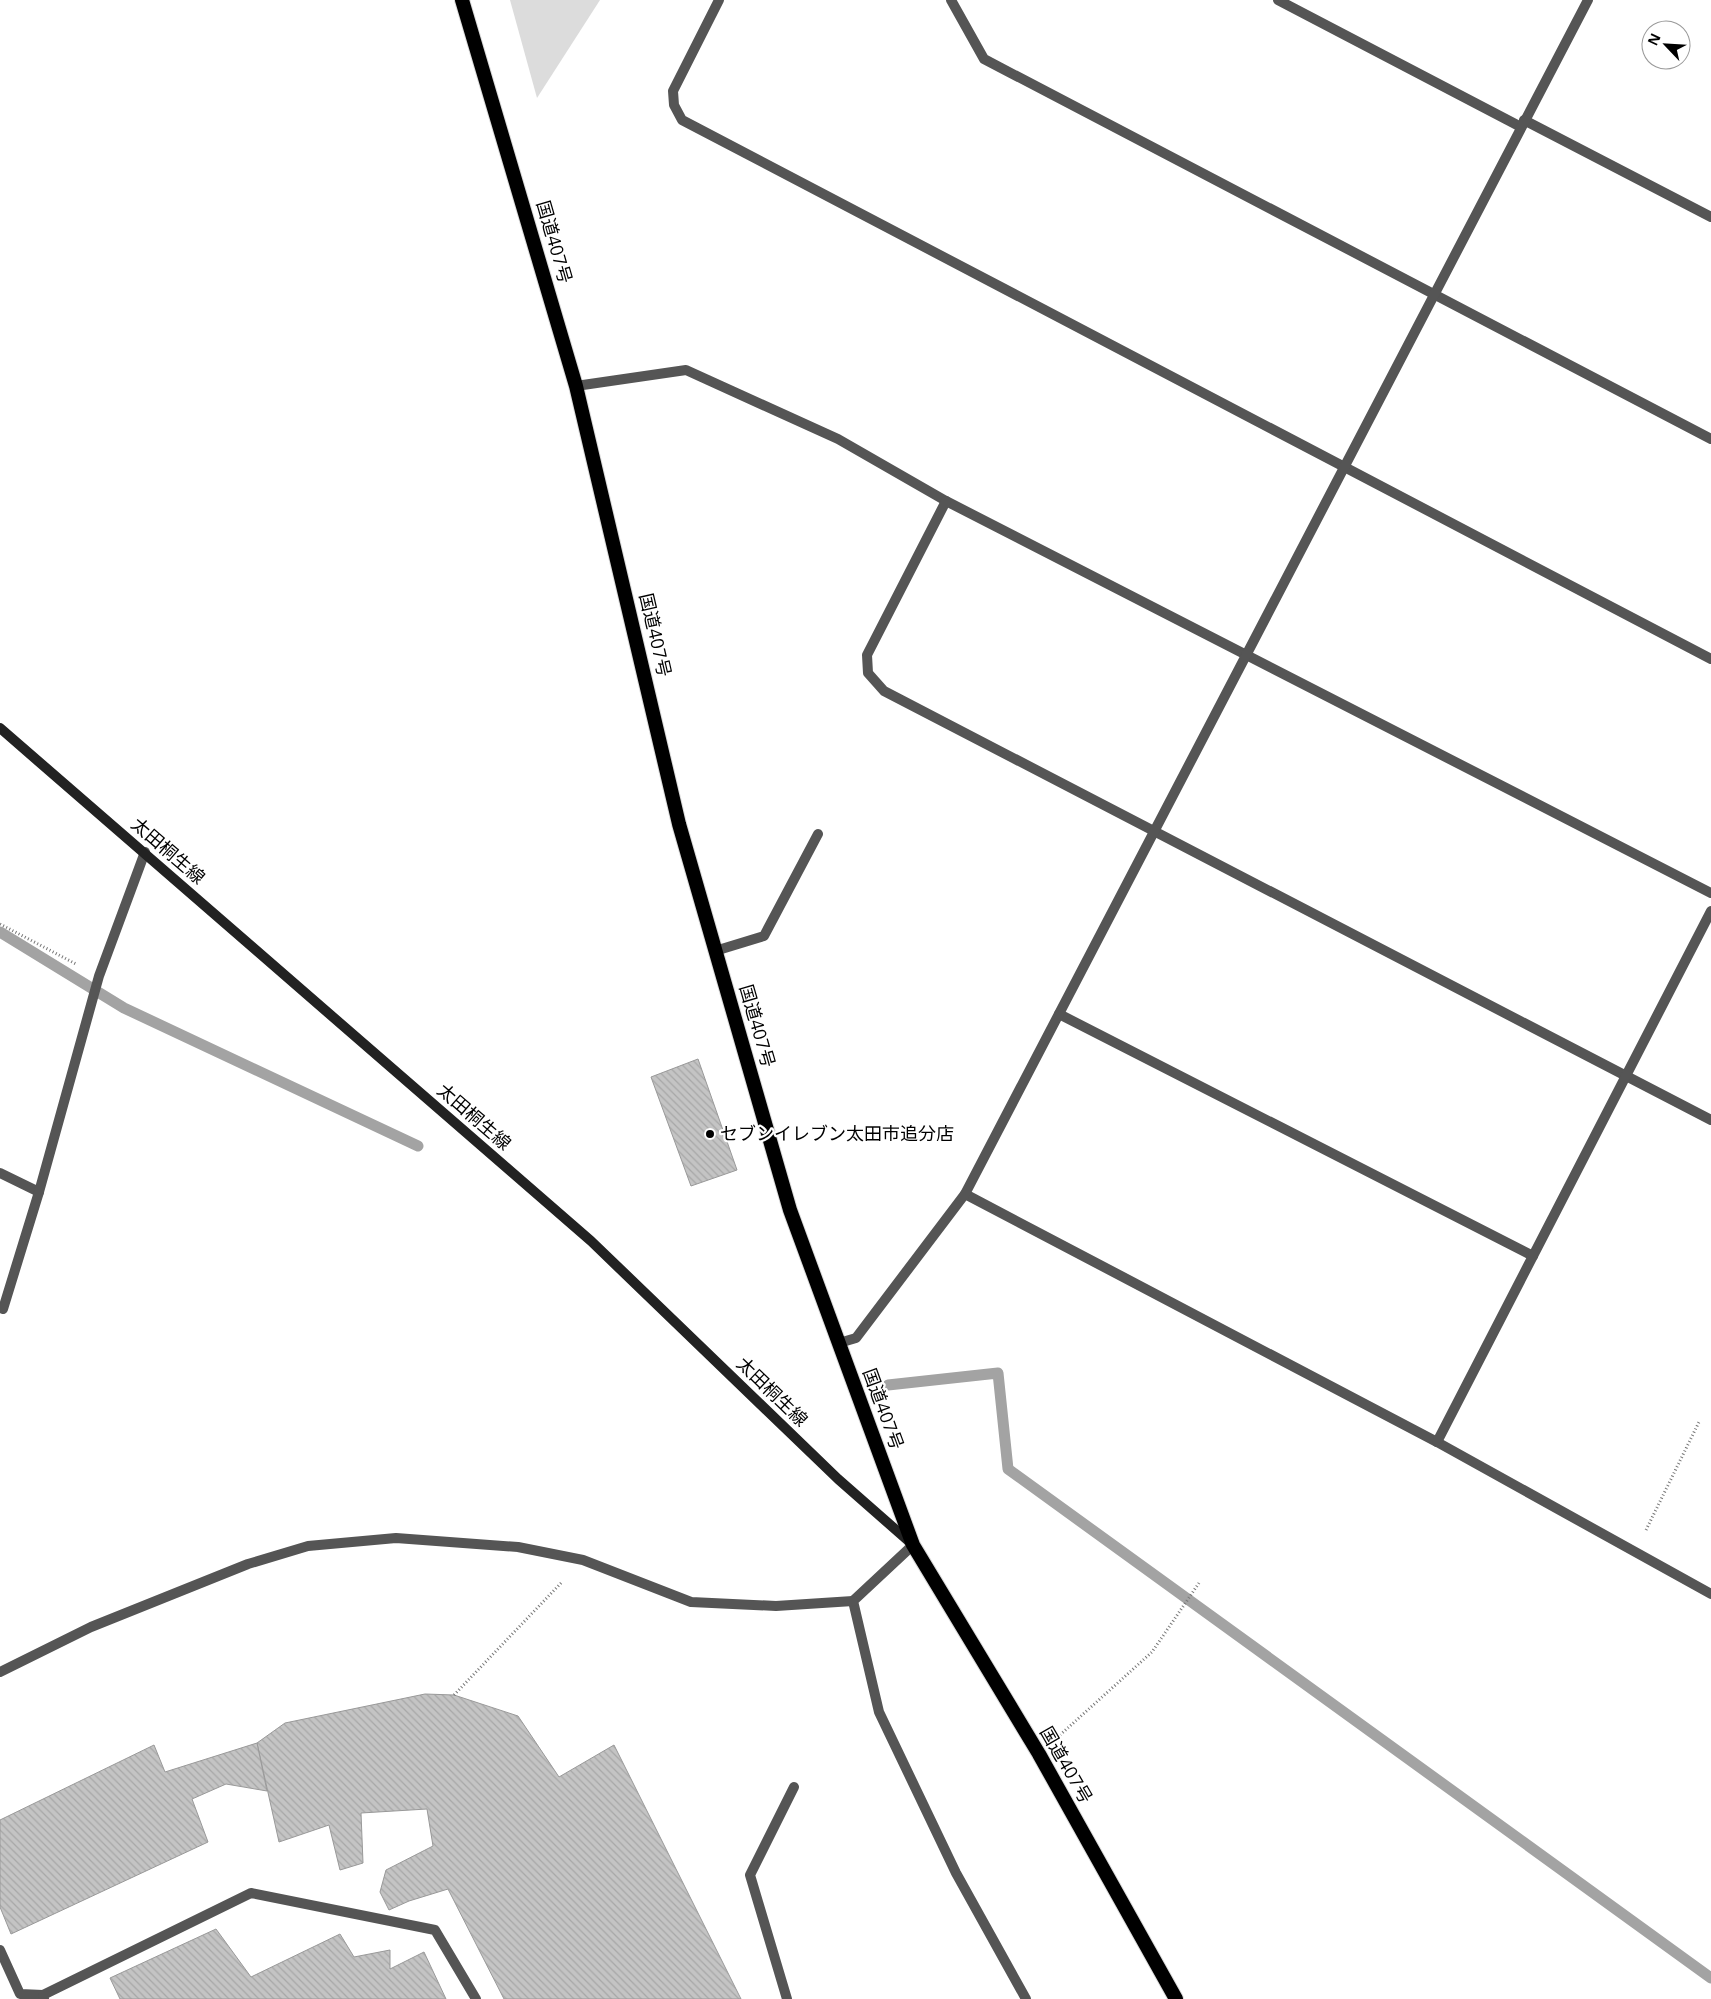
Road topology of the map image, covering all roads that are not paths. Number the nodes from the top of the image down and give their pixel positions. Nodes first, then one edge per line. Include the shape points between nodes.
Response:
1 (462, 0) edge
2 (719, 0) edge
3 (951, 0) edge
4 (1278, 0) edge
5 (1588, 0) edge
6 (1522, 123) junction
7 (1711, 217) edge
8 (1434, 293) junction
9 (576, 386) junction
10 (1711, 439) edge
11 (1344, 466) junction
12 (946, 501) junction
13 (1246, 654) junction
14 (1711, 659) edge
15 (0, 728) edge
16 (1154, 831) junction
17 (818, 834) dead end
18 (145, 852) junction
19 (1711, 893) edge
20 (1711, 911) edge
21 (716, 951) junction
22 (1059, 1014) junction
23 (1626, 1076) junction
24 (1711, 1120) edge
25 (0, 1173) edge
26 (39, 1192) junction
27 (965, 1194) junction
28 (1533, 1256) junction
29 (3, 1309) dead end
30 (839, 1343) junction
31 (1437, 1442) junction
32 (913, 1544) junction
33 (1711, 1594) edge
34 (853, 1600) junction
35 (0, 1672) edge
36 (794, 1787) dead end
37 (0, 1950) edge
38 (44, 1997) edge
39 (476, 1999) edge
40 (787, 1999) edge
41 (1026, 1999) edge
42 (1176, 1999) edge

1 - 9 highway, 国道407号
2 - 11 street via 673,91 674,105 682,120
3 - 8 street via 984,59
4 - 6 street
5 - 6 street
6 - 7 street
6 - 8 street
8 - 10 street
8 - 11 street
9 - 12 street via 686,370 838,439
9 - 21 highway, 国道407号 via 679,824
11 - 13 street
11 - 14 street
12 - 13 street
12 - 16 street via 867,655 868,673 884,691
13 - 16 street
13 - 19 street
15 - 18 main road, 太田桐生線
16 - 22 street
16 - 23 street
17 - 21 street via 764,936
18 - 26 street via 99,976
18 - 32 main road, 太田桐生線 via 592,1241 838,1479
20 - 23 street
21 - 30 highway, 国道407号 via 790,1210
22 - 27 street
22 - 28 street
23 - 24 street
23 - 28 street
25 - 26 street
26 - 29 street
27 - 30 street via 856,1338
27 - 31 street
28 - 31 street
30 - 32 highway, 国道407号
31 - 33 street
32 - 34 street
32 - 42 highway, 国道407号 via 1039,1754
34 - 35 street via 776,1606 691,1602 583,1560 518,1547 396,1538 308,1546 248,1564 91,1627
34 - 41 street via 879,1712 956,1872
36 - 40 street via 750,1875
37 - 38 street via 20,1994
38 - 39 street via 251,1893 434,1930

